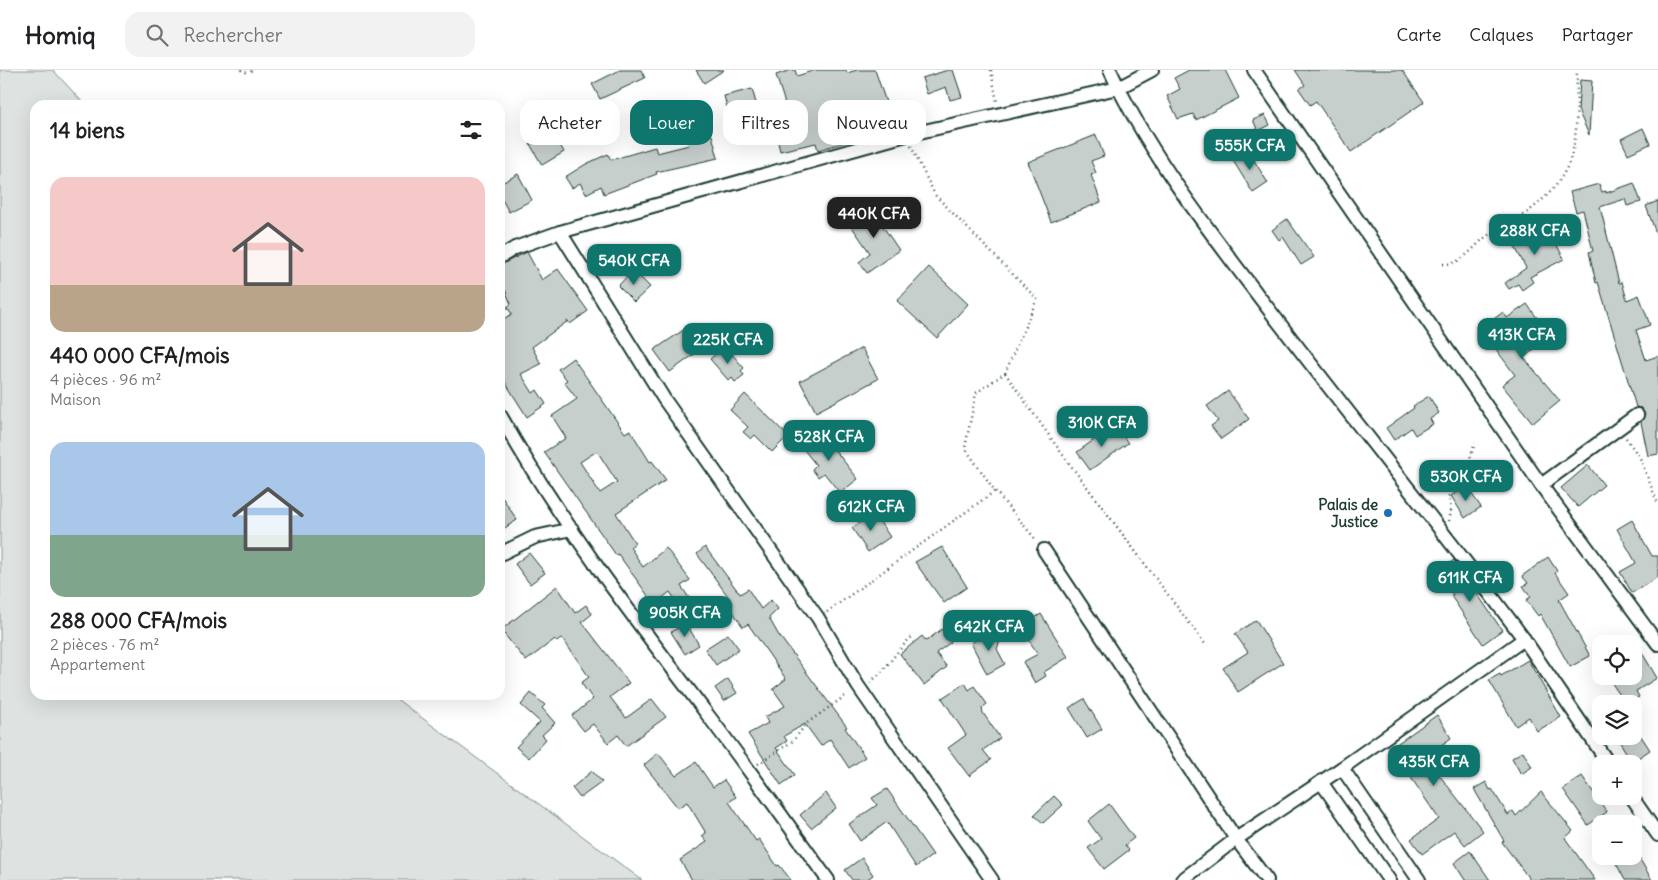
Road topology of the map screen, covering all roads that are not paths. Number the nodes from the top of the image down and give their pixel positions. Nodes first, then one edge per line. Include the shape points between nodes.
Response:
1 (1110, 70) edge
2 (1152, 70) edge
3 (1254, 70) edge
4 (1118, 88) junction
5 (560, 232) junction
6 (505, 254) edge
7 (1637, 416) dead end
8 (505, 423) edge
9 (1541, 485) junction
10 (572, 529) junction
11 (1044, 550) road end
12 (505, 552) edge
13 (1524, 639) junction
14 (1658, 644) edge
15 (1603, 755) edge
16 (1342, 768) junction
17 (1321, 782) junction
18 (1637, 805) edge
19 (1658, 835) edge
20 (1236, 839) junction
21 (828, 880) edge
22 (992, 880) edge
23 (1182, 880) edge
24 (1267, 880) edge
25 (1389, 880) edge
26 (1419, 880) edge

1 - 4 street
2 - 4 street
3 - 9 street
4 - 5 street via 906,135
4 - 13 street via 1165,166 1238,269
5 - 6 street
5 - 22 street via 664,399 818,618 858,686
7 - 9 street
8 - 10 street
9 - 14 street
10 - 12 street via 535,537
10 - 21 street via 633,618
11 - 20 street
13 - 15 street
13 - 16 street
16 - 17 street
16 - 26 street
17 - 20 street
17 - 25 street
18 - 19 street
20 - 23 street
20 - 24 street

